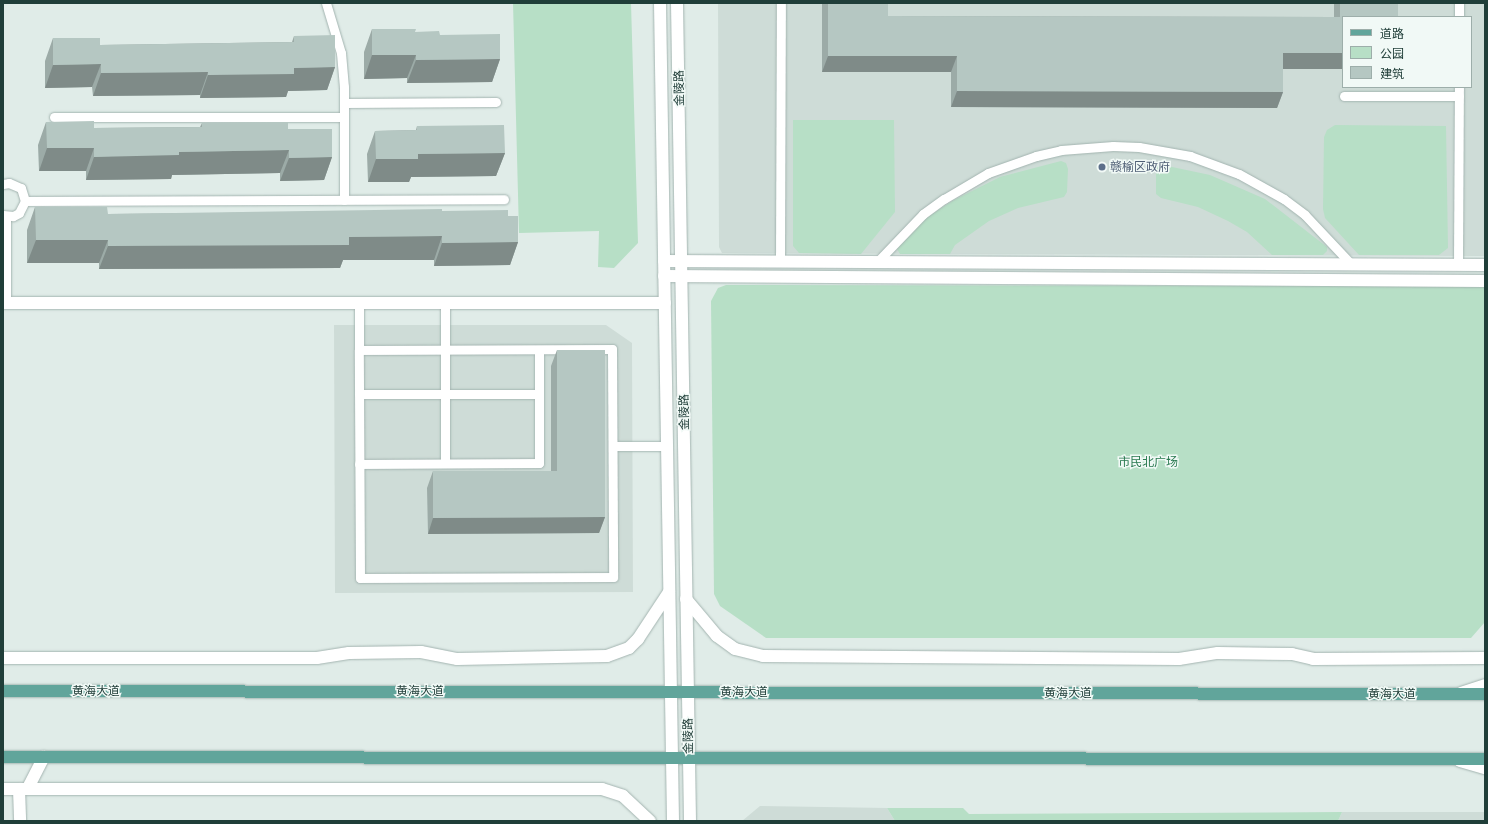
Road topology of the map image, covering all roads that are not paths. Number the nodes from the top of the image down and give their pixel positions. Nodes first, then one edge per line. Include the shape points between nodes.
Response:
1 (326, 3) edge
2 (660, 3) edge
3 (677, 3) edge
4 (781, 3) edge
5 (1459, 3) edge
6 (1459, 16) edge
7 (1459, 92) edge
8 (1344, 96) dead end
9 (496, 102) dead end
10 (344, 103) junction
11 (54, 117) dead end
12 (344, 117) junction
13 (3, 184) edge
14 (504, 199) dead end
15 (344, 200) junction
16 (25, 201) junction
17 (5, 216) edge
18 (664, 261) junction
19 (681, 261) junction
20 (780, 262) junction
21 (877, 262) junction
22 (1351, 264) junction
23 (1458, 265) junction
24 (1485, 265) edge
25 (664, 276) junction
26 (682, 276) junction
27 (1485, 280) edge
28 (5, 303) edge
29 (359, 303) junction
30 (445, 303) junction
31 (665, 303) junction
32 (359, 350) junction
33 (445, 350) junction
34 (539, 350) junction
35 (359, 394) junction
36 (445, 394) junction
37 (539, 394) junction
38 (612, 446) junction
39 (667, 446) junction
40 (445, 463) junction
41 (359, 464) junction
42 (669, 592) junction
43 (686, 599) junction
44 (3, 658) edge
45 (1485, 658) edge
46 (1485, 685) edge
47 (3, 690) edge
48 (671, 692) junction
49 (688, 692) junction
50 (1458, 694) junction
51 (1485, 694) edge
52 (3, 757) edge
53 (44, 757) junction
54 (672, 758) junction
55 (689, 758) junction
56 (1455, 759) junction
57 (1485, 759) edge
58 (1485, 768) edge
59 (4, 787) edge
60 (24, 788) junction
61 (20, 821) edge
62 (650, 821) edge
63 (672, 821) edge
64 (690, 821) edge

1 - 10 lane via 340,53
2 - 18 street, 金陵路
3 - 19 street, 金陵路
4 - 20 lane
5 - 6 lane
7 - 8 lane
7 - 23 lane
9 - 10 lane
10 - 12 lane
11 - 12 lane
12 - 15 lane
13 - 16 lane via 9,183 21,188
14 - 15 lane
15 - 16 lane
16 - 17 lane via 19,213
17 - 28 lane
18 - 19 street
18 - 25 street, 金陵路
19 - 20 street
19 - 26 street, 金陵路
20 - 21 street
21 - 22 street
21 - 22 lane via 923,214 954,192 988,173 1061,150 1113,146 1139,147 1190,156 1239,174 1284,199 1304,215
22 - 23 street
23 - 24 street
25 - 26 street
25 - 31 street, 金陵路
26 - 27 street
26 - 43 street, 金陵路
28 - 29 street
29 - 30 street
29 - 32 lane
30 - 31 street
30 - 33 lane
31 - 39 street, 金陵路
32 - 33 lane
32 - 35 lane
33 - 34 lane
33 - 36 lane
34 - 37 lane
34 - 38 lane via 612,349
35 - 36 lane
35 - 41 lane
36 - 37 lane
36 - 40 lane
37 - 40 lane via 539,463
38 - 39 lane
38 - 41 lane via 613,578 360,578
39 - 42 street, 金陵路
40 - 41 lane
42 - 44 street via 638,639 629,648 607,656 457,659 414,652 349,653 317,658
42 - 48 street, 金陵路
43 - 45 street via 717,636 735,649 763,656 1180,659 1218,653 1292,654 1313,659
43 - 49 street, 金陵路
46 - 50 street
47 - 48 main road, 黄海大道
48 - 49 main road, 黄海大道
48 - 54 street, 金陵路
49 - 50 main road, 黄海大道
49 - 55 street, 金陵路
50 - 51 main road, 黄海大道
52 - 53 main road
53 - 54 main road
53 - 60 street
54 - 55 main road
54 - 63 street, 金陵路
55 - 56 main road
55 - 64 street, 金陵路
56 - 57 main road
56 - 58 street
59 - 60 street
60 - 61 street
60 - 62 street via 602,789 623,796

